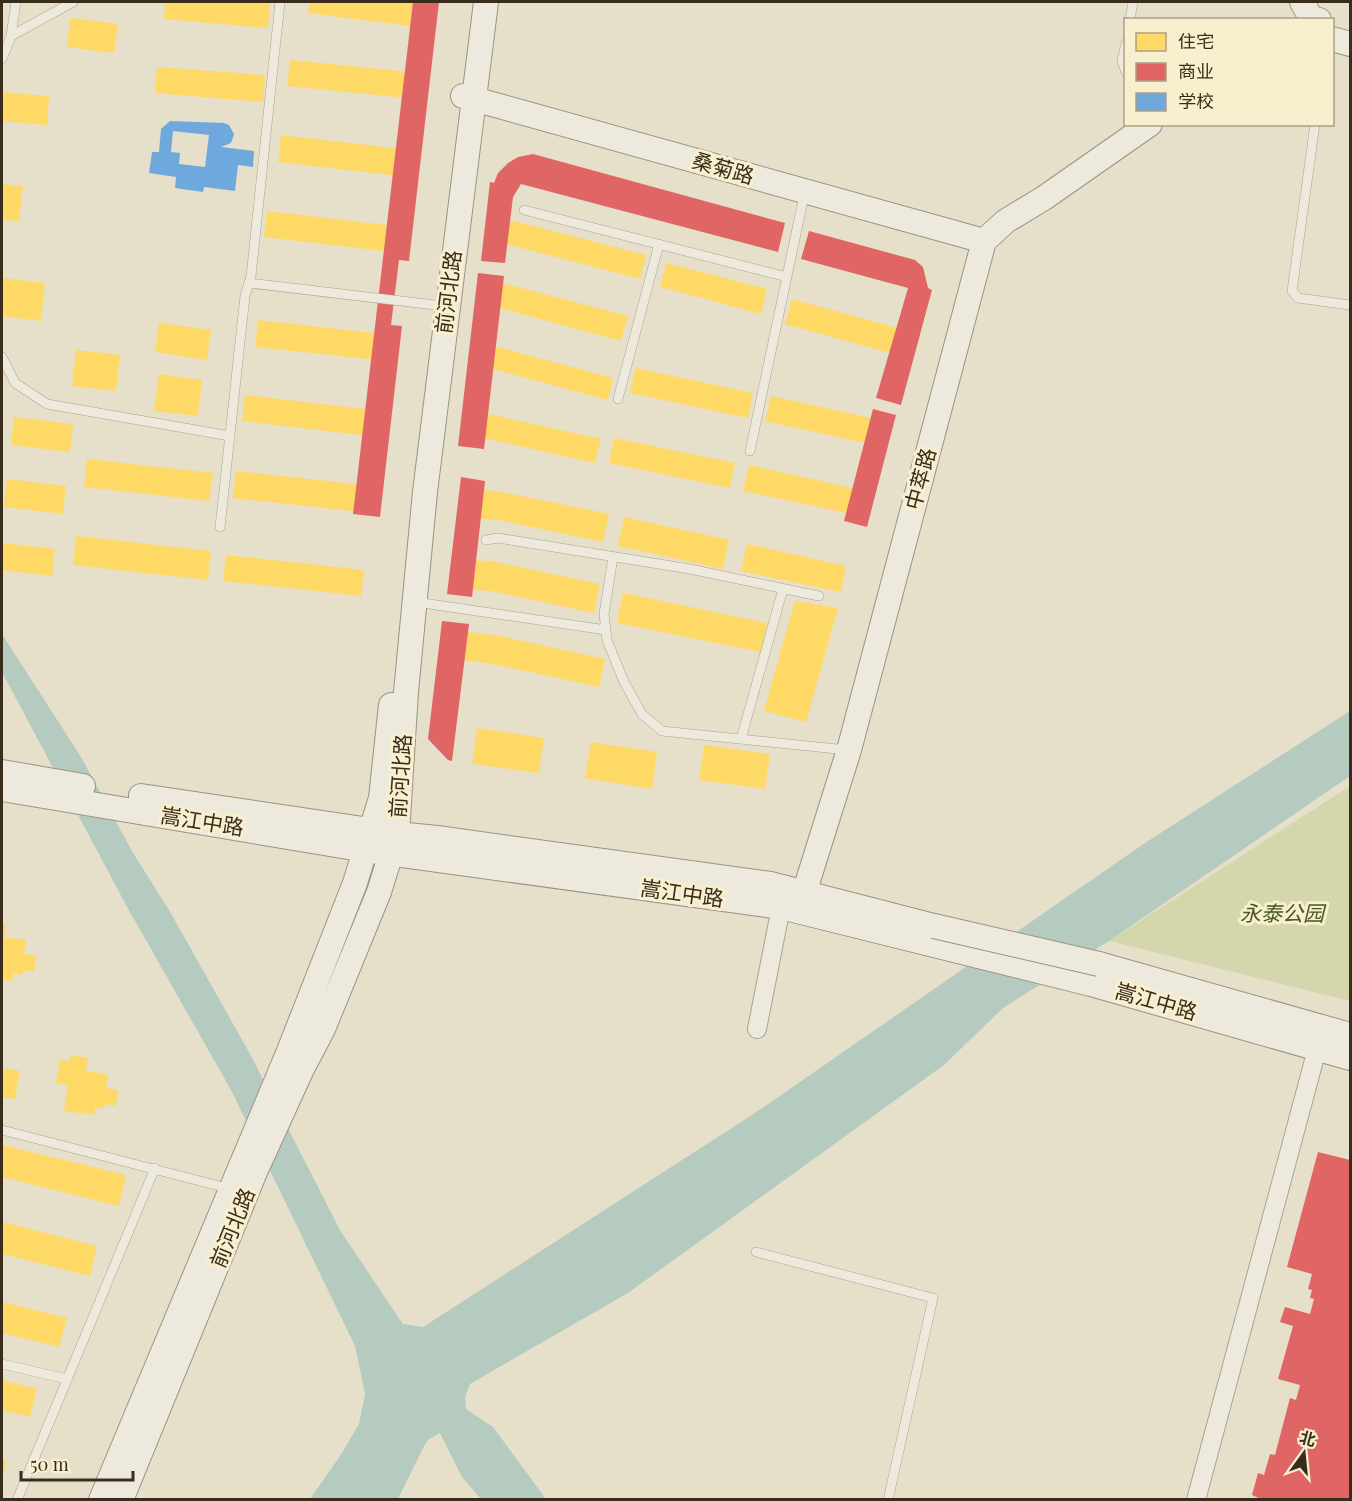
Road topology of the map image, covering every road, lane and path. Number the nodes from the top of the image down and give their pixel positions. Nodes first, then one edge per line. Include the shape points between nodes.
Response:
1 (16, 2) edge
2 (73, 2) edge
3 (280, 2) edge
4 (475, 2) edge
5 (486, 2) edge
6 (1133, 2) edge
7 (1284, 2) edge
8 (1311, 17) edge
9 (1130, 18) edge
10 (1334, 23) edge
11 (1350, 27) edge
12 (10, 36) junction
13 (1334, 40) edge
14 (1350, 44) edge
15 (1124, 49) edge
16 (2, 59) edge
17 (1124, 68) edge
18 (469, 97) junction
19 (1148, 126) edge
20 (1315, 126) edge
21 (805, 191) junction
22 (524, 210) dead end
23 (984, 241) junction
24 (659, 244) junction
25 (787, 277) junction
26 (249, 283) junction
27 (1350, 304) edge
28 (435, 305) junction
29 (2, 357) edge
30 (618, 399) dead end
31 (230, 436) junction
32 (750, 451) dead end
33 (220, 527) dead end
34 (486, 540) dead end
35 (613, 557) junction
36 (783, 589) junction
37 (819, 596) dead end
38 (415, 602) junction
39 (606, 630) junction
40 (741, 739) junction
41 (849, 750) junction
42 (3, 781) edge
43 (369, 840) junction
44 (394, 844) junction
45 (795, 904) junction
46 (757, 1029) dead end
47 (1350, 1035) edge
48 (1319, 1038) junction
49 (1350, 1058) edge
50 (295, 1061) junction
51 (2, 1130) edge
52 (155, 1168) junction
53 (244, 1178) junction
54 (756, 1252) dead end
55 (2, 1364) edge
56 (67, 1379) junction
57 (17, 1500) edge
58 (101, 1500) edge
59 (122, 1500) edge
60 (888, 1500) edge
61 (1196, 1500) edge

1 - 12 lane
2 - 12 lane
3 - 26 lane
4 - 18 main road, 前河北路
5 - 18 main road, 前河北路
6 - 9 lane
7 - 8 main road
10 - 11 main road
12 - 16 lane
13 - 14 main road
15 - 17 lane
18 - 21 main road, 桑菊路
18 - 28 main road, 前河北路
18 - 38 main road, 前河北路
19 - 23 main road via 1006,221
20 - 27 lane via 1292,291 1298,298
21 - 23 main road, 桑菊路
21 - 25 lane
22 - 24 lane
23 - 41 main road, 中萃路
24 - 25 lane
24 - 30 lane
25 - 32 lane
26 - 28 lane
26 - 31 lane
28 - 43 main road, 前河北路 via 411,492 381,798
29 - 31 lane via 15,383 47,404
31 - 33 lane
34 - 35 lane via 498,538
35 - 36 lane
35 - 39 lane via 604,614
36 - 37 lane
36 - 40 lane
38 - 39 lane
38 - 44 main road, 前河北路
39 - 40 lane via 624,682 642,714 662,730
40 - 41 lane
41 - 45 main road, 中萃路
42 - 43 main road, 嵩江中路
43 - 44 main road, 嵩江中路
43 - 50 main road, 前河北路
44 - 45 main road, 嵩江中路 via 437,838 771,884
44 - 50 main road, 前河北路 via 324,1029
45 - 46 street
45 - 48 main road, 嵩江中路, bridge via 1095,974
47 - 48 main road, 嵩江中路
48 - 49 main road, 嵩江中路
48 - 61 street
50 - 53 main road, 前河北路
51 - 52 lane
52 - 53 lane
52 - 56 lane
53 - 58 main road, 前河北路
53 - 59 main road, 前河北路
54 - 60 lane via 933,1298
55 - 56 lane
56 - 57 lane

